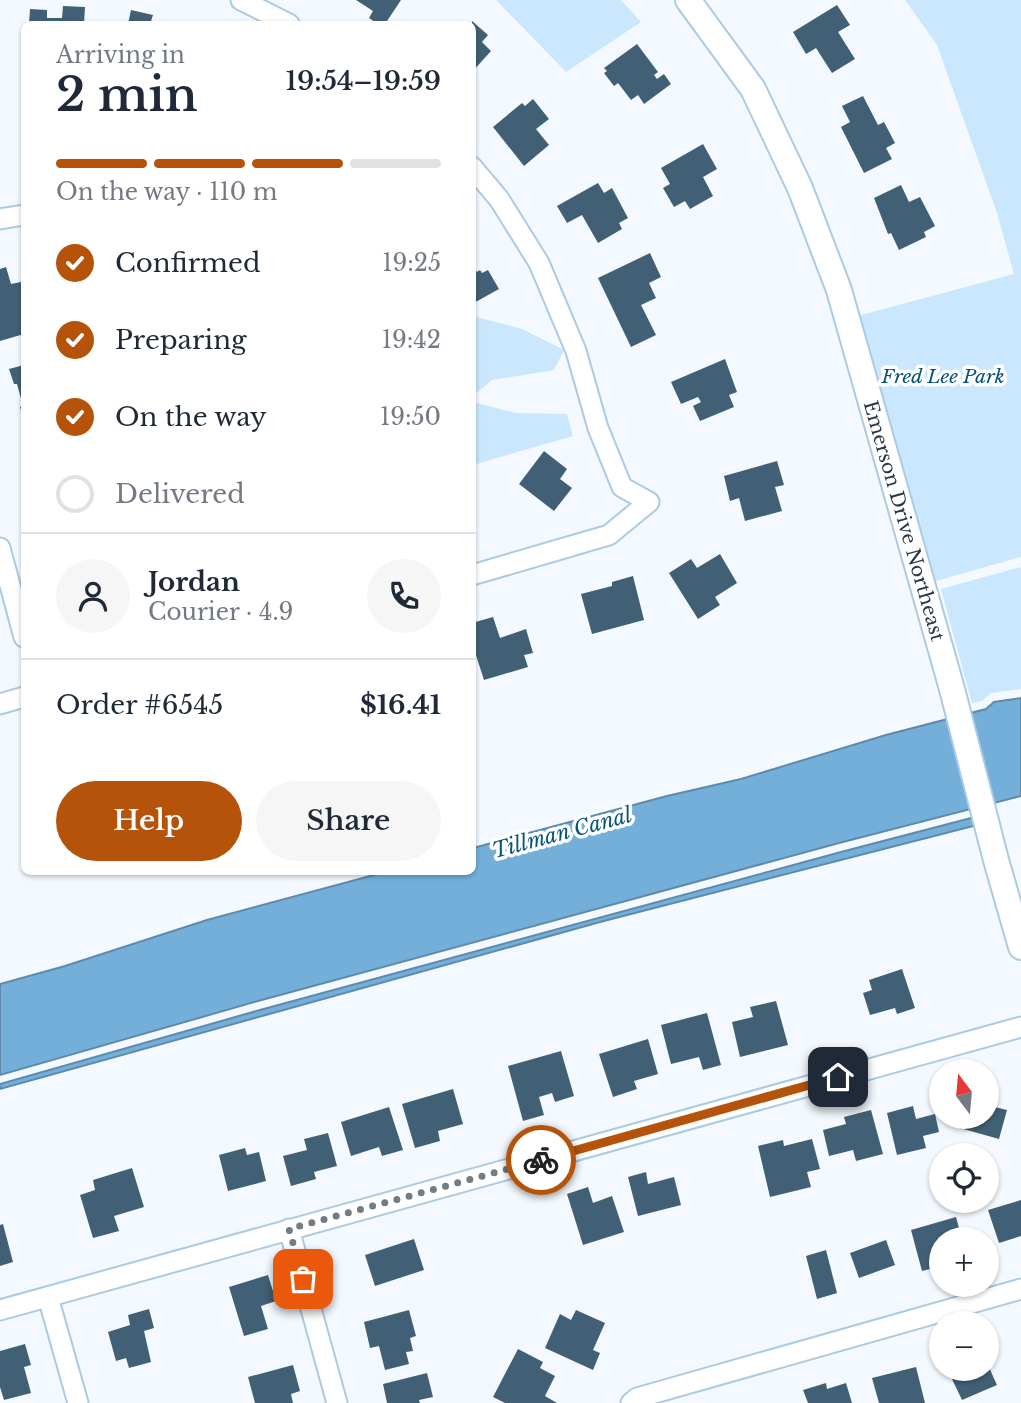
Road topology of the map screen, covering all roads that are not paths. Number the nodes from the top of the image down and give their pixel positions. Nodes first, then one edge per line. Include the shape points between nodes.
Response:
1 (241, 0) edge
2 (688, 0) edge
3 (283, 21) edge
4 (476, 172) edge
5 (21, 216) edge
6 (0, 219) edge
7 (0, 548) edge
8 (476, 574) edge
9 (21, 626) edge
10 (21, 698) edge
11 (0, 704) edge
12 (1021, 947) edge
13 (1021, 1027) edge
14 (289, 1229) junction
15 (1021, 1289) edge
16 (48, 1297) junction
17 (0, 1310) edge
18 (78, 1403) edge
19 (337, 1403) edge
20 (631, 1403) edge

1 - 3 street
2 - 12 street, Emerson Drive Northeast via 753,89 800,188 839,290
4 - 8 street via 539,263 576,351 598,428 622,486 649,502 609,535
5 - 6 street
7 - 9 street
10 - 11 street
13 - 14 street
14 - 16 street
14 - 19 street
15 - 20 street
16 - 17 street
16 - 18 street

